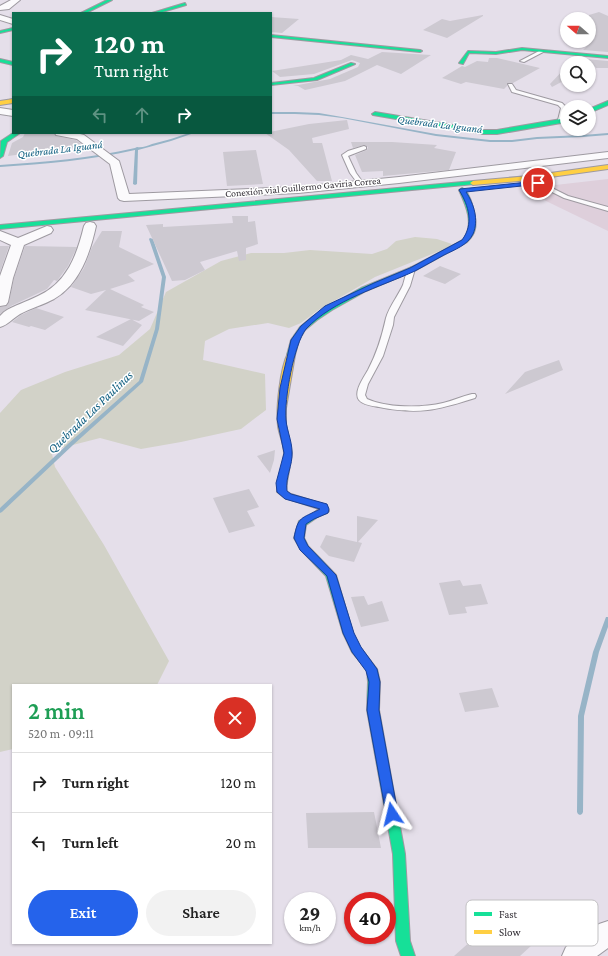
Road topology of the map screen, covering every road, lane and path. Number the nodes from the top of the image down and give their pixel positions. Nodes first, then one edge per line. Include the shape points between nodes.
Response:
1 (16, 0) edge
2 (110, 0) edge
3 (185, 4) dead end
4 (0, 8) edge
5 (85, 12) edge
6 (157, 12) edge
7 (12, 29) edge
8 (0, 32) edge
9 (272, 36) edge
10 (420, 51) dead end
11 (543, 51) junction
12 (608, 57) edge
13 (0, 60) edge
14 (522, 61) dead end
15 (461, 63) dead end
16 (12, 64) edge
17 (353, 64) dead end
18 (272, 84) edge
19 (510, 85) dead end
20 (12, 101) edge
21 (0, 103) edge
22 (608, 103) edge
23 (560, 104) edge
24 (596, 108) edge
25 (0, 110) edge
26 (12, 113) edge
27 (375, 114) dead end
28 (560, 121) edge
29 (14, 134) edge
30 (65, 134) edge
31 (364, 148) dead end
32 (608, 155) edge
33 (0, 156) edge
34 (608, 167) edge
35 (608, 175) edge
36 (538, 183) junction
37 (361, 184) junction
38 (462, 190) junction
39 (608, 209) edge
40 (90, 226) junction
41 (0, 227) edge
42 (47, 230) junction
43 (0, 234) edge
44 (18, 243) junction
45 (412, 269) junction
46 (1, 302) edge
47 (0, 323) edge
48 (472, 396) dead end
49 (608, 933) edge
50 (598, 940) edge
51 (589, 946) edge
52 (408, 956) edge
53 (575, 956) edge

1 - 4 street
2 - 5 main road
3 - 6 main road
7 - 8 main road
9 - 10 main road
11 - 12 main road
11 - 14 lane
11 - 15 main road via 522,49 496,53 468,52
13 - 16 main road
17 - 18 main road via 322,77
19 - 23 lane via 514,91
20 - 21 main road
22 - 24 main road
25 - 26 street
27 - 28 main road via 483,132 497,132
29 - 33 main road via 3,141
30 - 37 street via 80,137 116,163 124,198 298,190
31 - 37 lane via 345,155
32 - 37 street
34 - 41 main road, Conexión vial Guillermo Gaviria Correa via 529,178
35 - 36 main road, Conexión vial Guillermo Gaviria Correa
36 - 38 main road, Conexión vial Guillermo Gaviria Correa
36 - 39 lane via 566,197
38 - 40 main road, Conexión vial Guillermo Gaviria Correa
38 - 45 main road via 470,202 473,217 470,234 457,246
40 - 42 main road, Conexión vial Guillermo Gaviria Correa
40 - 47 street via 76,269 69,278 54,293 14,312
42 - 43 main road, Conexión vial Guillermo Gaviria Correa
42 - 44 street
43 - 44 street
44 - 46 street
45 - 48 lane via 390,317 379,356 364,384 361,395 363,400 404,409 416,409 442,406
45 - 52 main road via 328,308 304,328 295,340 281,410 288,453 281,483 282,492 325,509 302,523 299,538 304,548 331,575 348,633 356,649 372,669 373,710 399,854 403,941
49 - 50 street
51 - 53 street

